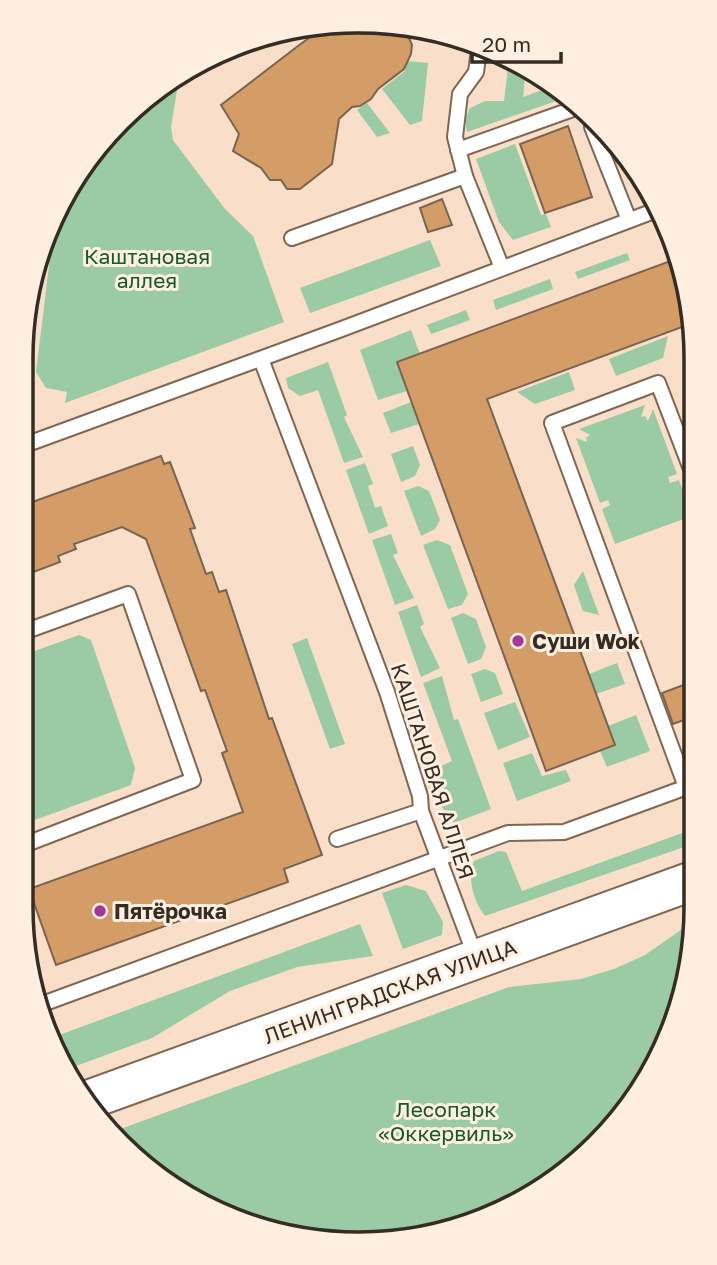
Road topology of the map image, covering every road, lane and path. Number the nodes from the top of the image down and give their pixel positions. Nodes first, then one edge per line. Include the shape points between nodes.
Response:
1 (478, 56) edge
2 (569, 111) edge
3 (596, 137) edge
4 (458, 150) junction
5 (465, 176) junction
6 (649, 213) edge
7 (629, 220) junction
8 (292, 238) dead end
9 (502, 268) junction
10 (261, 359) junction
11 (33, 442) edge
12 (684, 451) edge
13 (33, 629) edge
14 (684, 770) edge
15 (684, 788) edge
16 (421, 811) junction
17 (337, 839) dead end
18 (33, 841) edge
19 (439, 859) junction
20 (684, 884) edge
21 (476, 959) junction
22 (48, 1002) edge
23 (95, 1097) edge

1 - 4 lane via 476,72 460,94
2 - 4 lane
3 - 7 lane
4 - 5 lane
5 - 8 lane
5 - 9 lane
6 - 7 lane
7 - 9 lane
9 - 10 lane
10 - 11 lane
10 - 16 lane, КАШТАНОВАЯ АЛЛЕЯ via 387,692
12 - 14 lane via 658,383 552,423
13 - 18 lane via 128,594 193,780
15 - 19 lane via 564,832 508,833
16 - 17 lane
16 - 19 lane, КАШТАНОВАЯ АЛЛЕЯ
19 - 21 lane, КАШТАНОВАЯ АЛЛЕЯ
19 - 22 lane
20 - 21 street, ЛЕНИНГРАДСКАЯ УЛИЦА
21 - 23 street, ЛЕНИНГРАДСКАЯ УЛИЦА

